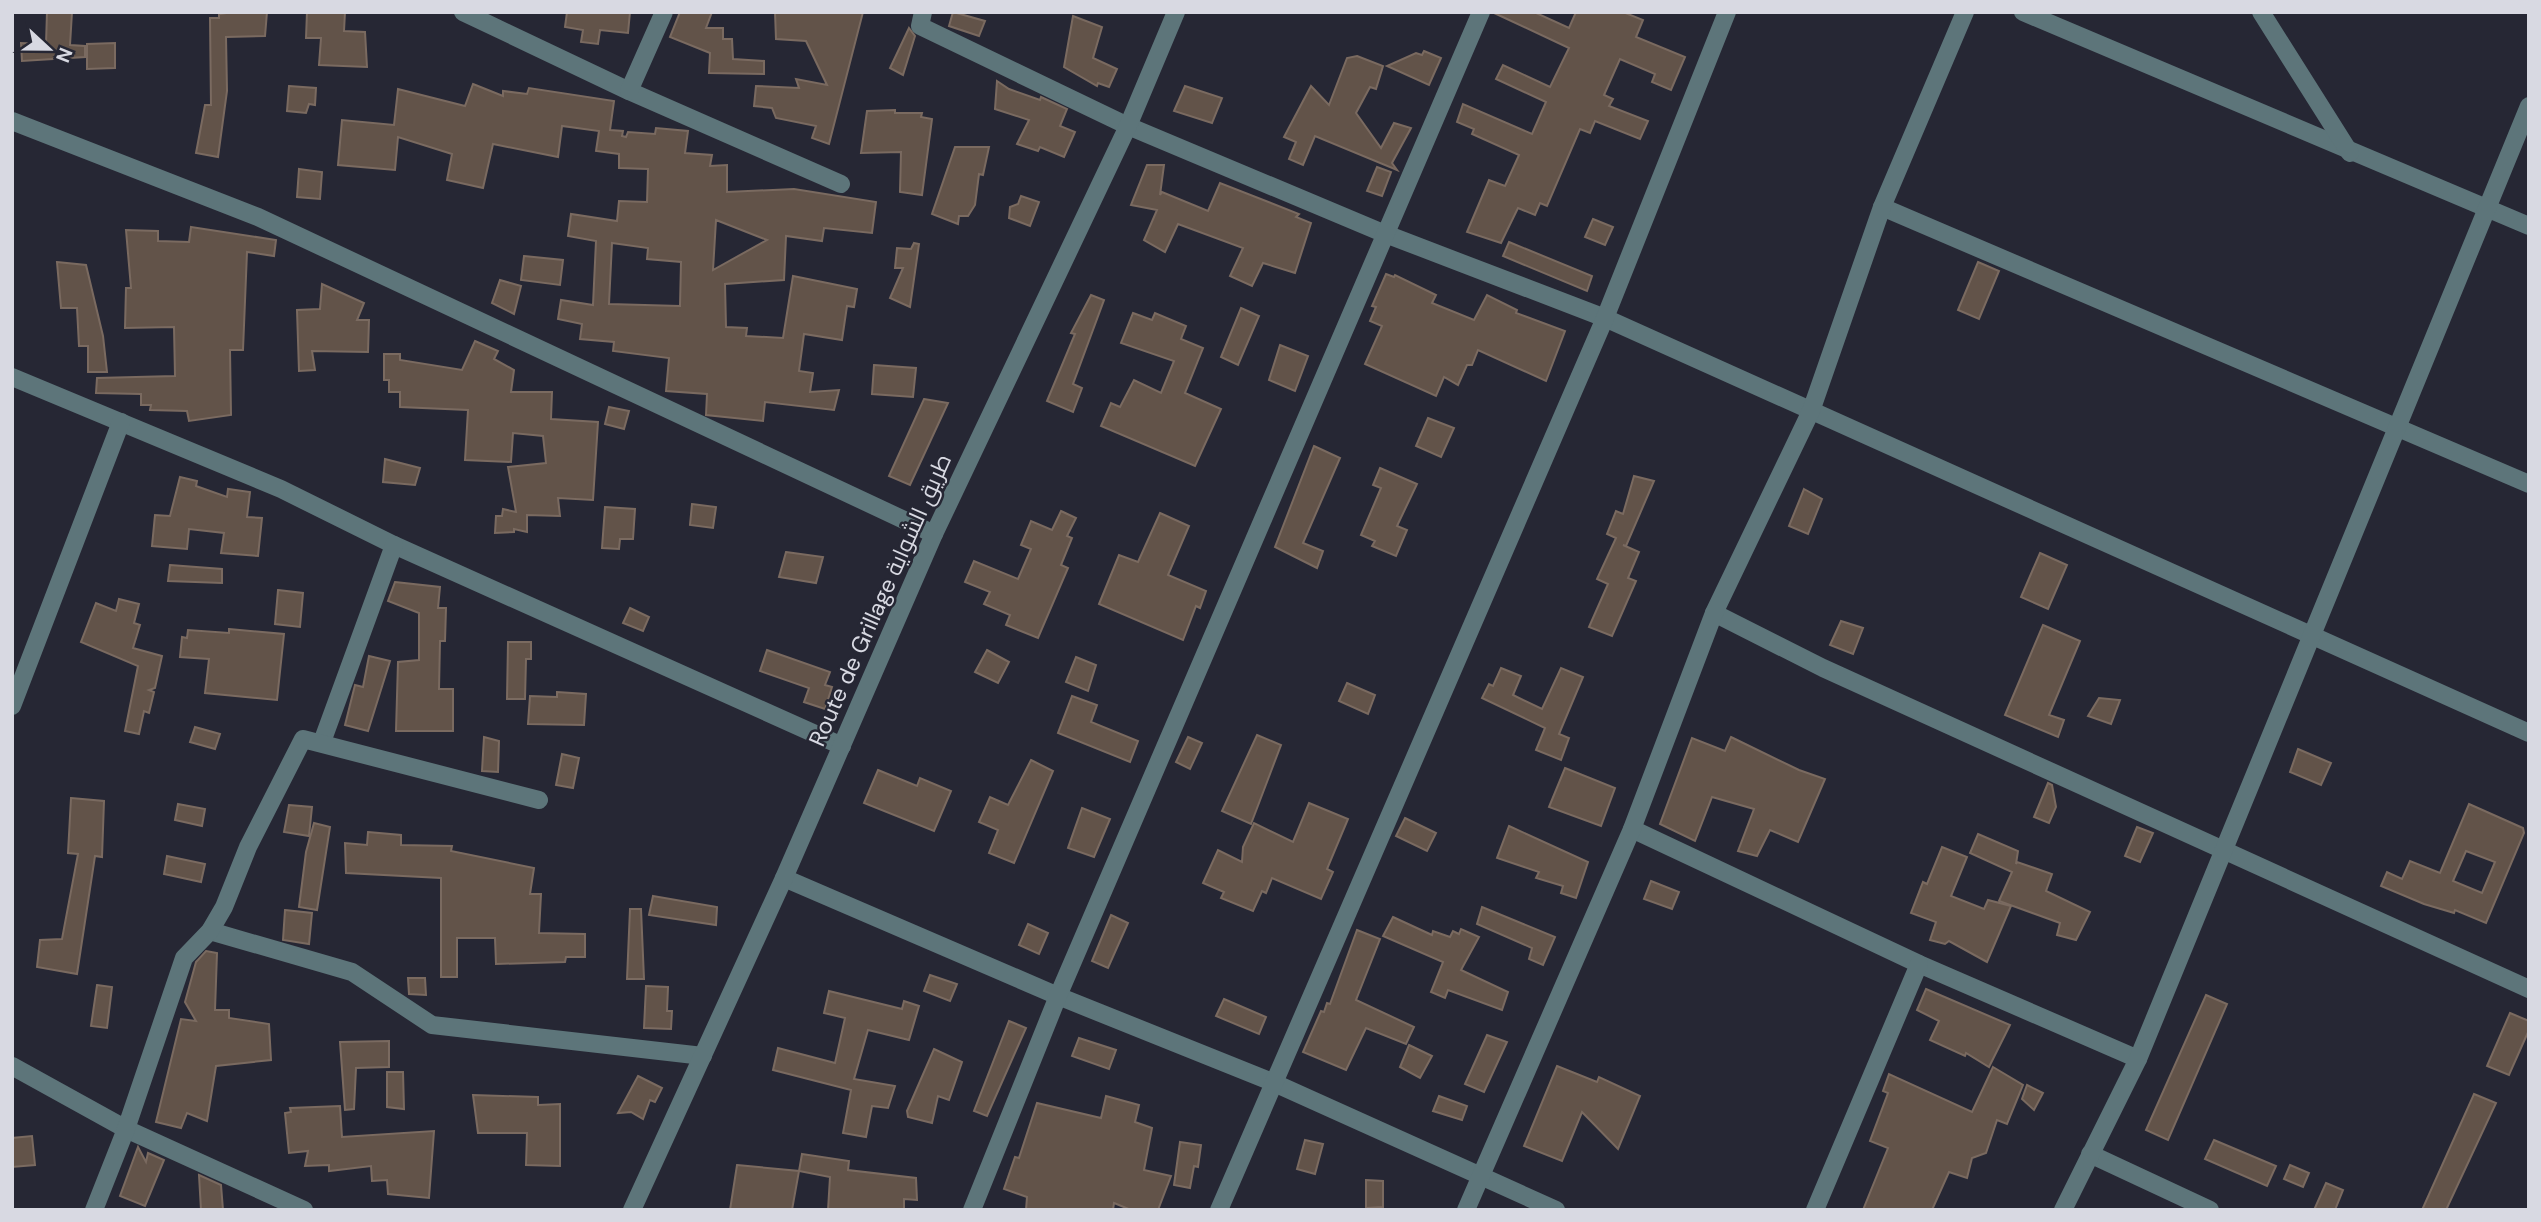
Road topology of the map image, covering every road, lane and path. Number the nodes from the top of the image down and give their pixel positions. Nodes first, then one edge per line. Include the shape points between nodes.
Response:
1 (463, 12) edge
2 (664, 12) edge
3 (923, 12) edge
4 (1176, 12) edge
5 (1481, 12) edge
6 (1727, 12) edge
7 (1965, 12) edge
8 (2023, 12) edge
9 (2261, 12) edge
10 (629, 91) junction
11 (2529, 106) edge
12 (12, 121) edge
13 (1128, 126) junction
14 (2350, 153) junction
15 (841, 184) dead end
16 (1882, 207) junction
17 (2487, 209) junction
18 (2529, 226) edge
19 (1383, 233) junction
20 (1605, 318) junction
21 (12, 377) edge
22 (1811, 411) junction
23 (121, 422) junction
24 (2395, 428) junction
25 (2529, 484) edge
26 (934, 534) junction
27 (394, 545) junction
28 (1714, 613) junction
29 (2312, 636) junction
30 (12, 706) edge
31 (2529, 733) edge
32 (322, 742) junction
33 (842, 746) junction
34 (539, 800) dead end
35 (1632, 829) junction
36 (2225, 849) junction
37 (784, 878) junction
38 (210, 931) junction
39 (1919, 964) junction
40 (2529, 989) edge
41 (1058, 996) junction
42 (703, 1055) junction
43 (2138, 1059) junction
44 (12, 1066) edge
45 (1272, 1082) junction
46 (126, 1129) junction
47 (2090, 1154) junction
48 (1482, 1174) junction
49 (94, 1210) edge
50 (304, 1210) edge
51 (632, 1210) edge
52 (972, 1210) edge
53 (1219, 1210) edge
54 (1466, 1210) edge
55 (1556, 1210) edge
56 (1815, 1210) edge
57 (2063, 1210) edge
58 (2210, 1210) edge

1 - 10 street
2 - 10 street
3 - 13 street via 919,26
4 - 13 street, Route de Grillage طريق الشواية
5 - 19 street
6 - 20 street
7 - 16 street
8 - 14 street
9 - 14 street
10 - 15 street
11 - 17 street
12 - 26 street via 258,217
13 - 19 street
13 - 26 street, Route de Grillage طريق الشواية
14 - 17 street
16 - 22 street
16 - 24 street
17 - 18 street
17 - 24 street
19 - 20 street
19 - 41 street
20 - 22 street
20 - 45 street
21 - 23 street
22 - 28 street
22 - 29 street
23 - 27 street via 281,489
23 - 30 street
24 - 25 street
24 - 29 street
26 - 33 street, Route de Grillage طريق الشواية
27 - 32 street
27 - 33 street
28 - 35 street
28 - 36 street via 1823,668
29 - 31 street
29 - 36 street
32 - 34 street
32 - 38 street via 303,739
33 - 37 street, Route de Grillage طريق الشواية
35 - 39 street
35 - 48 street
36 - 40 street
36 - 43 street
37 - 41 street
37 - 42 street, Route de Grillage طريق الشواية
38 - 42 street via 352,972 432,1025
38 - 46 street via 184,958
39 - 43 street
39 - 56 street
41 - 45 street
41 - 52 street
42 - 51 street, Route de Grillage طريق الشواية
43 - 47 street
44 - 46 street
45 - 48 street
45 - 53 street
46 - 49 street
46 - 50 street
47 - 57 street
47 - 58 street
48 - 54 street
48 - 55 street

